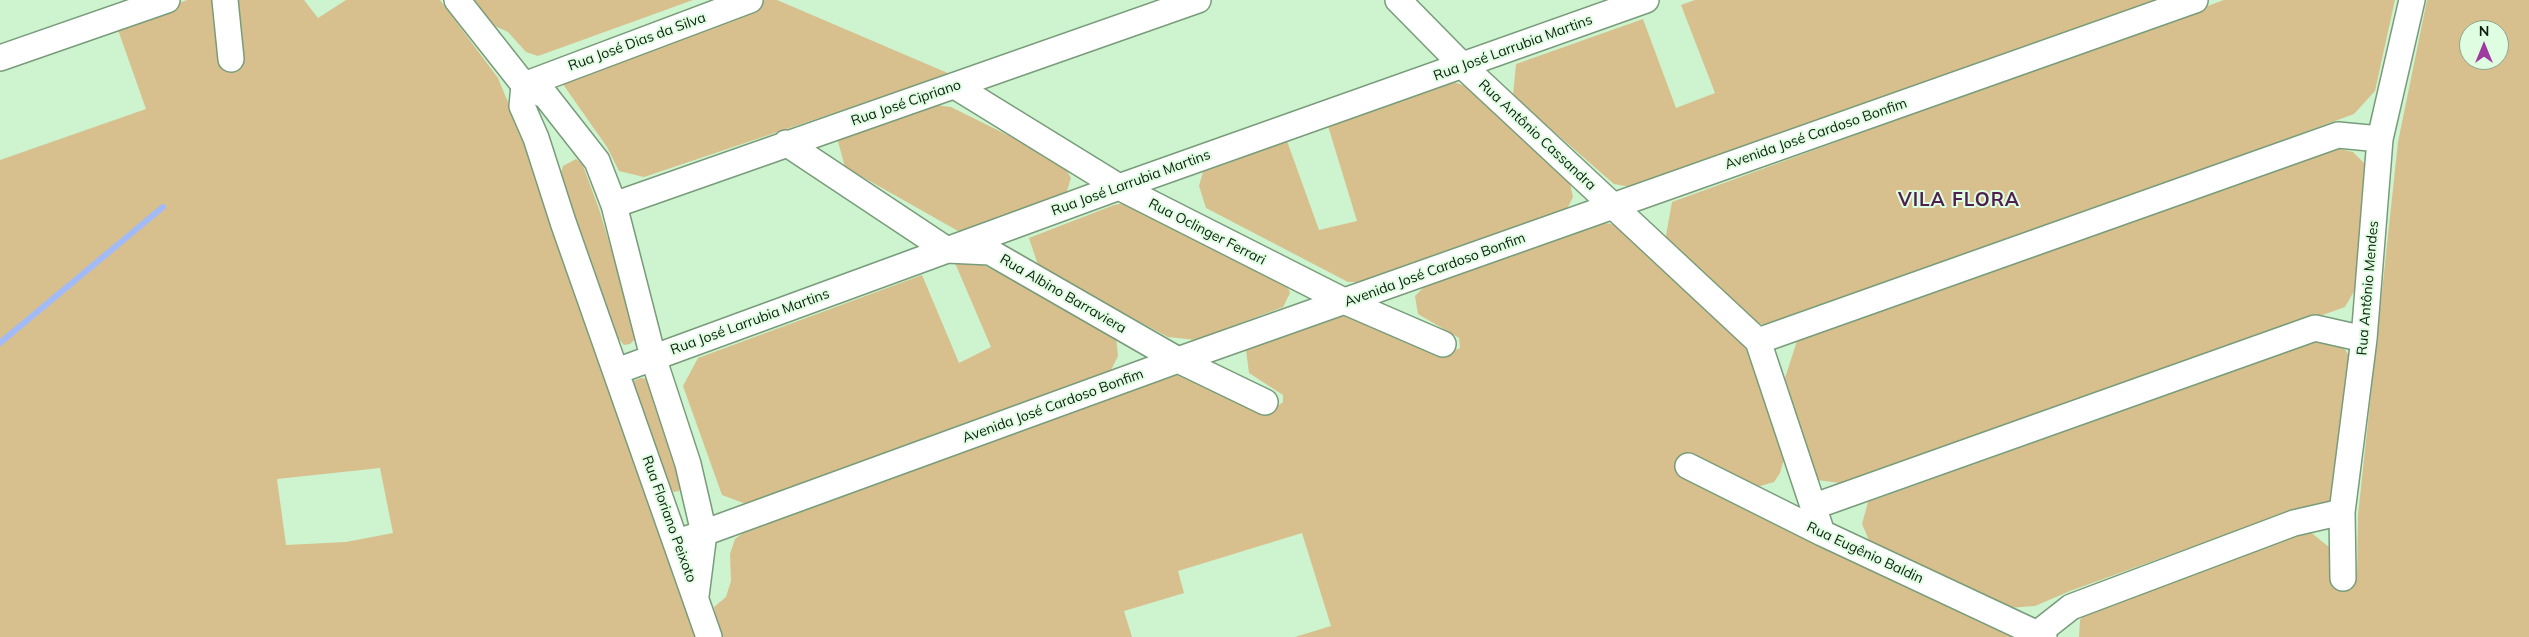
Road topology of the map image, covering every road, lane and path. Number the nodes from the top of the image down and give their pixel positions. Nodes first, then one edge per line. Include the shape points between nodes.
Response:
1 (167, 0) edge
2 (225, 0) edge
3 (457, 0) edge
4 (750, 0) edge
5 (1198, 0) edge
6 (1398, 0) edge
7 (1646, 0) edge
8 (2195, 0) edge
9 (2412, 0) edge
10 (1594, 9) edge
11 (0, 58) edge
12 (232, 59) dead end
13 (1463, 66) junction
14 (524, 85) junction
15 (955, 86) junction
16 (2380, 140) junction
17 (786, 143) junction
18 (1119, 187) junction
19 (614, 205) junction
20 (1614, 205) junction
21 (948, 250) junction
22 (1346, 302) junction
23 (2364, 339) junction
24 (1758, 341) junction
25 (1443, 344) dead end
26 (653, 357) junction
27 (1178, 360) junction
28 (617, 372) junction
29 (1265, 402) dead end
30 (1688, 466) dead end
31 (1815, 506) junction
32 (2342, 512) junction
33 (1822, 532) junction
34 (704, 533) junction
35 (676, 543) junction
36 (2343, 578) dead end
37 (696, 596) junction
38 (2041, 635) edge
39 (709, 637) edge

1 - 11 street
2 - 12 street
3 - 14 street, Rua Floriano Peixoto
4 - 14 street, Rua José Dias da Silva
5 - 15 street, Rua José Cipriano
6 - 13 street, Rua Antônio Cassandra
7 - 10 street, Rua José Larrubia Martins
8 - 20 street, Avenida José Cardoso Bonfim
9 - 16 street, Rua Antônio Mendes
10 - 13 street, Rua José Larrubia Martins
13 - 18 street, Rua José Larrubia Martins
13 - 20 street, Rua Antônio Cassandra
14 - 19 street, Rua Floriano Peixoto via 546,96 571,126 597,161
14 - 28 street, Rua Floriano Peixoto via 522,106
15 - 17 street, Rua José Cipriano
15 - 18 street, Rua Oclinger Ferrari
16 - 23 street, Rua Antônio Mendes
16 - 24 street via 2338,135
17 - 19 street, Rua José Cipriano
17 - 21 street
18 - 21 street, Rua José Larrubia Martins
18 - 22 street, Rua Oclinger Ferrari
19 - 26 street, Rua Floriano Peixoto
20 - 22 street, Avenida José Cardoso Bonfim
20 - 24 street, Rua Antônio Cassandra
21 - 26 street, Rua José Larrubia Martins
21 - 27 street, Rua Albino Barraviera via 990,252
22 - 25 street, Rua Oclinger Ferrari
22 - 27 street, Avenida José Cardoso Bonfim
23 - 31 street via 2315,328
23 - 32 street, Rua Antônio Mendes
24 - 31 street
26 - 28 street, Rua José Larrubia Martins
26 - 34 street, Rua Floriano Peixoto via 688,464
27 - 29 street, Rua Albino Barraviera
27 - 34 street, Avenida José Cardoso Bonfim
28 - 35 street, Rua Floriano Peixoto
30 - 33 street, Rua Eugênio Baldin
31 - 33 street
32 - 36 street, Rua Antônio Mendes
32 - 38 street via 2294,523 2071,606
33 - 38 street, Rua Eugênio Baldin
34 - 35 street, Avenida José Cardoso Bonfim
34 - 37 street, Rua Floriano Peixoto
35 - 37 street, Rua Floriano Peixoto
37 - 39 street

